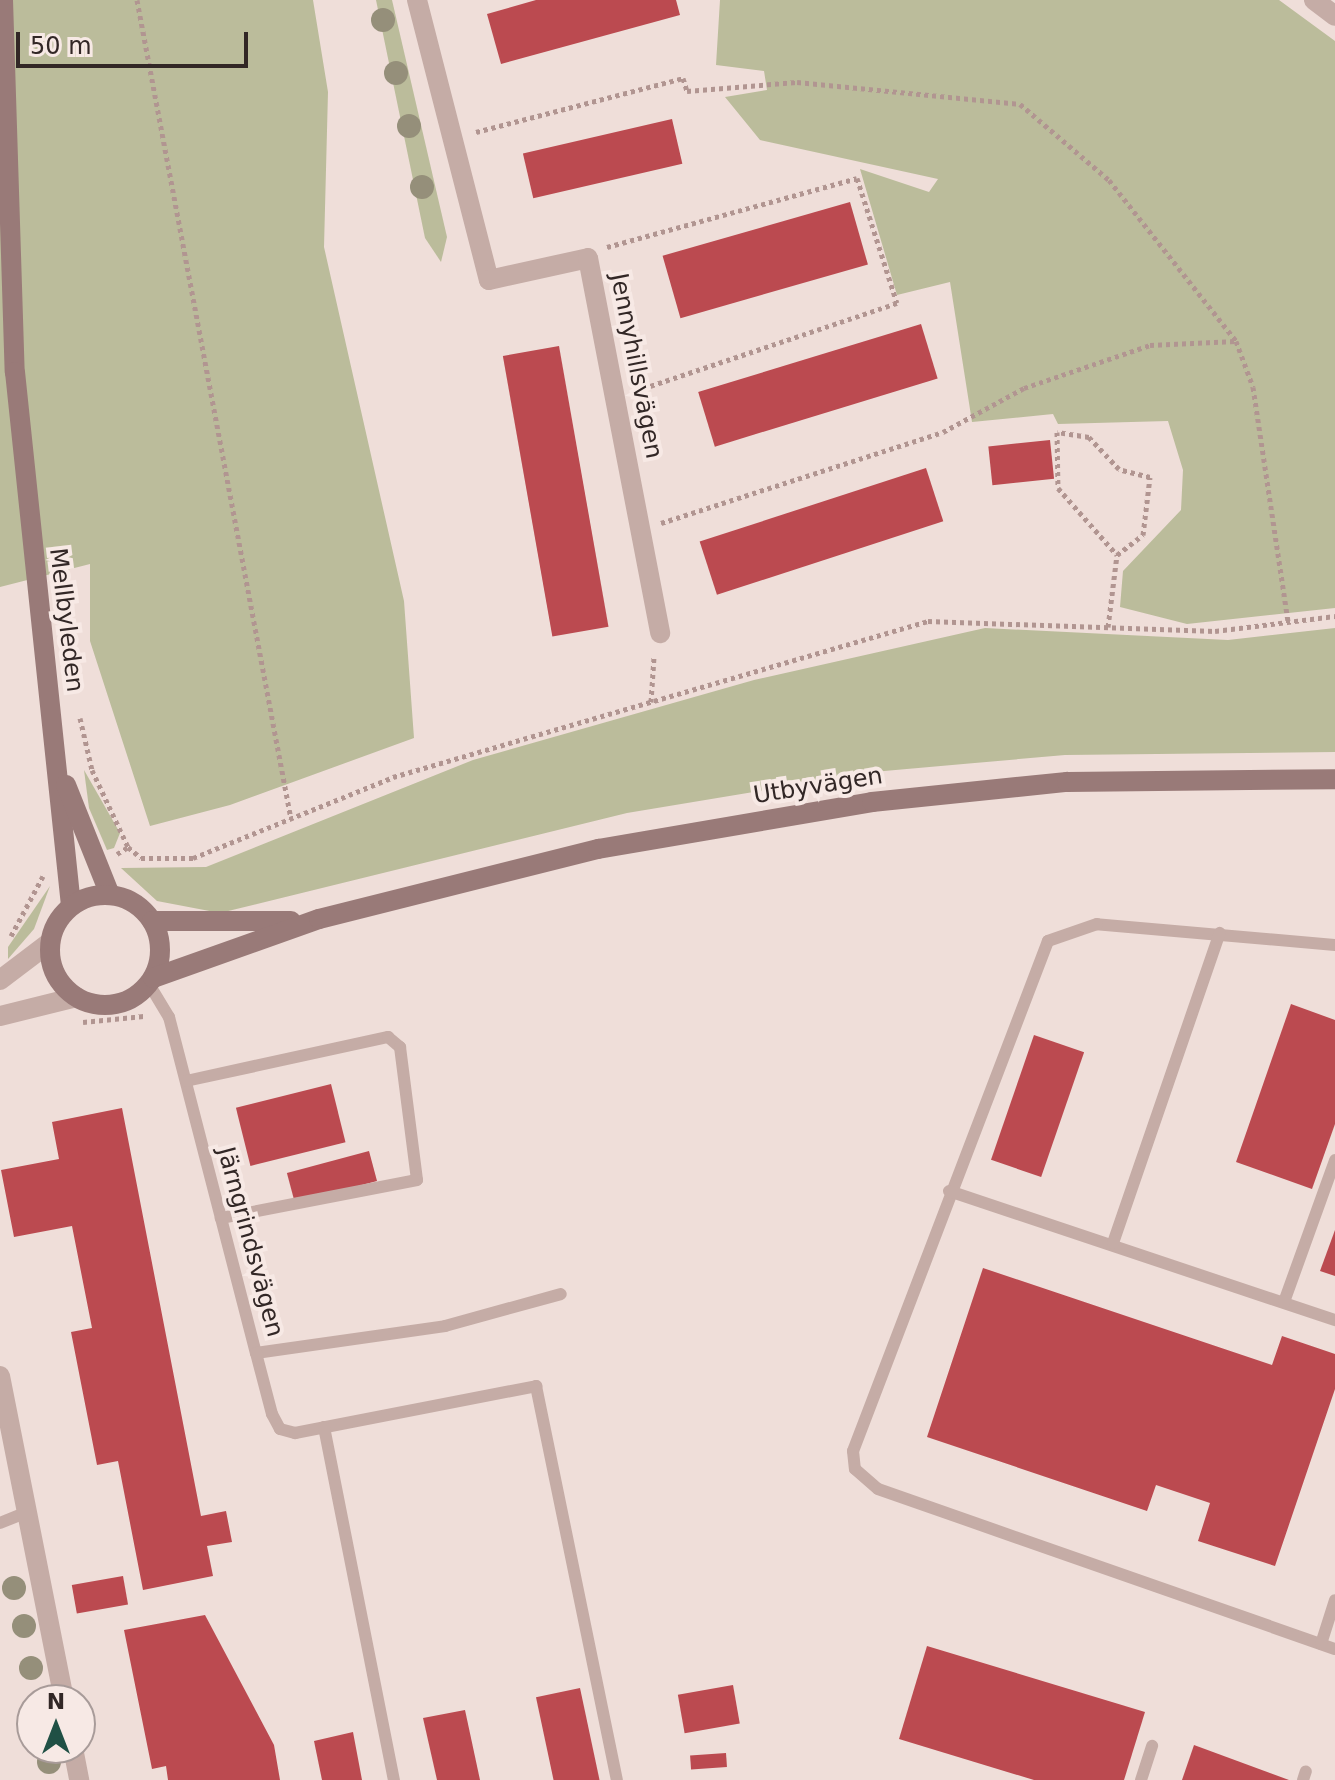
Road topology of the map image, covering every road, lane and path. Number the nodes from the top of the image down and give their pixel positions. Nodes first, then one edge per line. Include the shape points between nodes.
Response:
1 (3, 0) edge
2 (137, 0) edge
3 (417, 0) edge
4 (1314, 0) edge
5 (1335, 16) edge
6 (452, 138) junction
7 (588, 258) junction
8 (1236, 341) junction
9 (616, 397) junction
10 (642, 529) junction
11 (1117, 555) junction
12 (1335, 616) edge
13 (1288, 622) junction
14 (1108, 627) junction
15 (660, 633) joint
16 (651, 702) junction
17 (78, 711) dead end
18 (59, 766) junction
19 (1335, 779) edge
20 (291, 819) junction
21 (128, 847) junction
22 (96, 862) junction
23 (67, 869) junction
24 (110, 895) junction
25 (71, 906) junction
26 (319, 919) junction
27 (152, 921) junction
28 (1220, 933) junction
29 (50, 942) junction
30 (4, 945) dead end
31 (1335, 945) edge
32 (0, 980) edge
33 (151, 981) junction
34 (77, 997) junction
35 (0, 1016) edge
36 (186, 1081) junction
37 (1335, 1160) edge
38 (949, 1191) junction
39 (221, 1218) junction
40 (1113, 1243) junction
41 (561, 1294) dead end
42 (1284, 1302) junction
43 (1335, 1320) edge
44 (256, 1353) junction
45 (0, 1376) edge
46 (324, 1427) junction
47 (27, 1512) junction
48 (0, 1523) edge
49 (1335, 1600) edge
50 (1321, 1644) junction
51 (1335, 1649) edge
52 (61, 1684) edge
53 (1152, 1746) dead end
54 (394, 1780) edge
55 (617, 1780) edge
56 (1141, 1780) edge

1 - 18 main road, Mellbyleden via 15,372
2 - 20 path
3 - 6 street, Jennyhillsvägen
4 - 5 street
6 - 7 street, Jennyhillsvägen via 489,280
6 - 8 path via 683,78 687,91 797,82 1020,104 1109,180
7 - 9 street, Jennyhillsvägen
7 - 9 path via 622,237 857,178 897,303
8 - 10 path via 1150,345 1024,388 943,432
8 - 13 path via 1253,387
9 - 10 street, Jennyhillsvägen
10 - 15 street, Jennyhillsvägen
11 - 11 path via 1143,535 1150,477 1119,469 1089,437 1057,432 1058,488
11 - 14 path
12 - 13 path
13 - 14 path via 1215,631
14 - 16 path via 928,621
15 - 16 path
16 - 20 path via 393,777
17 - 21 path via 92,770
18 - 22 main road, Mellbyleden
18 - 23 main road, Mellbyleden
19 - 26 main road, Utbyvägen via 1067,782 872,802 598,849
20 - 21 path via 193,858 141,858
21 - 22 path
22 - 24 main road, Mellbyleden
23 - 25 main road, Mellbyleden
23 - 30 path via 39,877
24 - 25 main road
24 - 27 main road via 130,900
25 - 29 main road
26 - 27 main road, Utbyvägen
26 - 33 main road, Utbyvägen
27 - 33 main road via 161,945
28 - 31 lane
28 - 38 lane via 1097,924 1048,941
28 - 40 lane
29 - 32 street
29 - 34 main road via 55,974
33 - 34 main road, Utbyvägen via 109,1005
33 - 36 lane, Järngrindsvägen via 169,1017
34 - 35 street, Utbyvägen
36 - 39 lane, Järngrindsvägen
36 - 39 lane via 388,1037 400,1047 417,1180
37 - 42 lane
38 - 40 lane
38 - 50 lane via 853,1451 863,1481
39 - 44 lane, Järngrindsvägen
40 - 42 lane
41 - 44 lane, Järngrindsvägen via 445,1326
42 - 43 lane
44 - 46 lane via 280,1429
45 - 47 street
46 - 54 lane
46 - 55 lane via 536,1386
47 - 48 lane
47 - 52 street
49 - 50 lane
50 - 51 lane
53 - 56 lane

